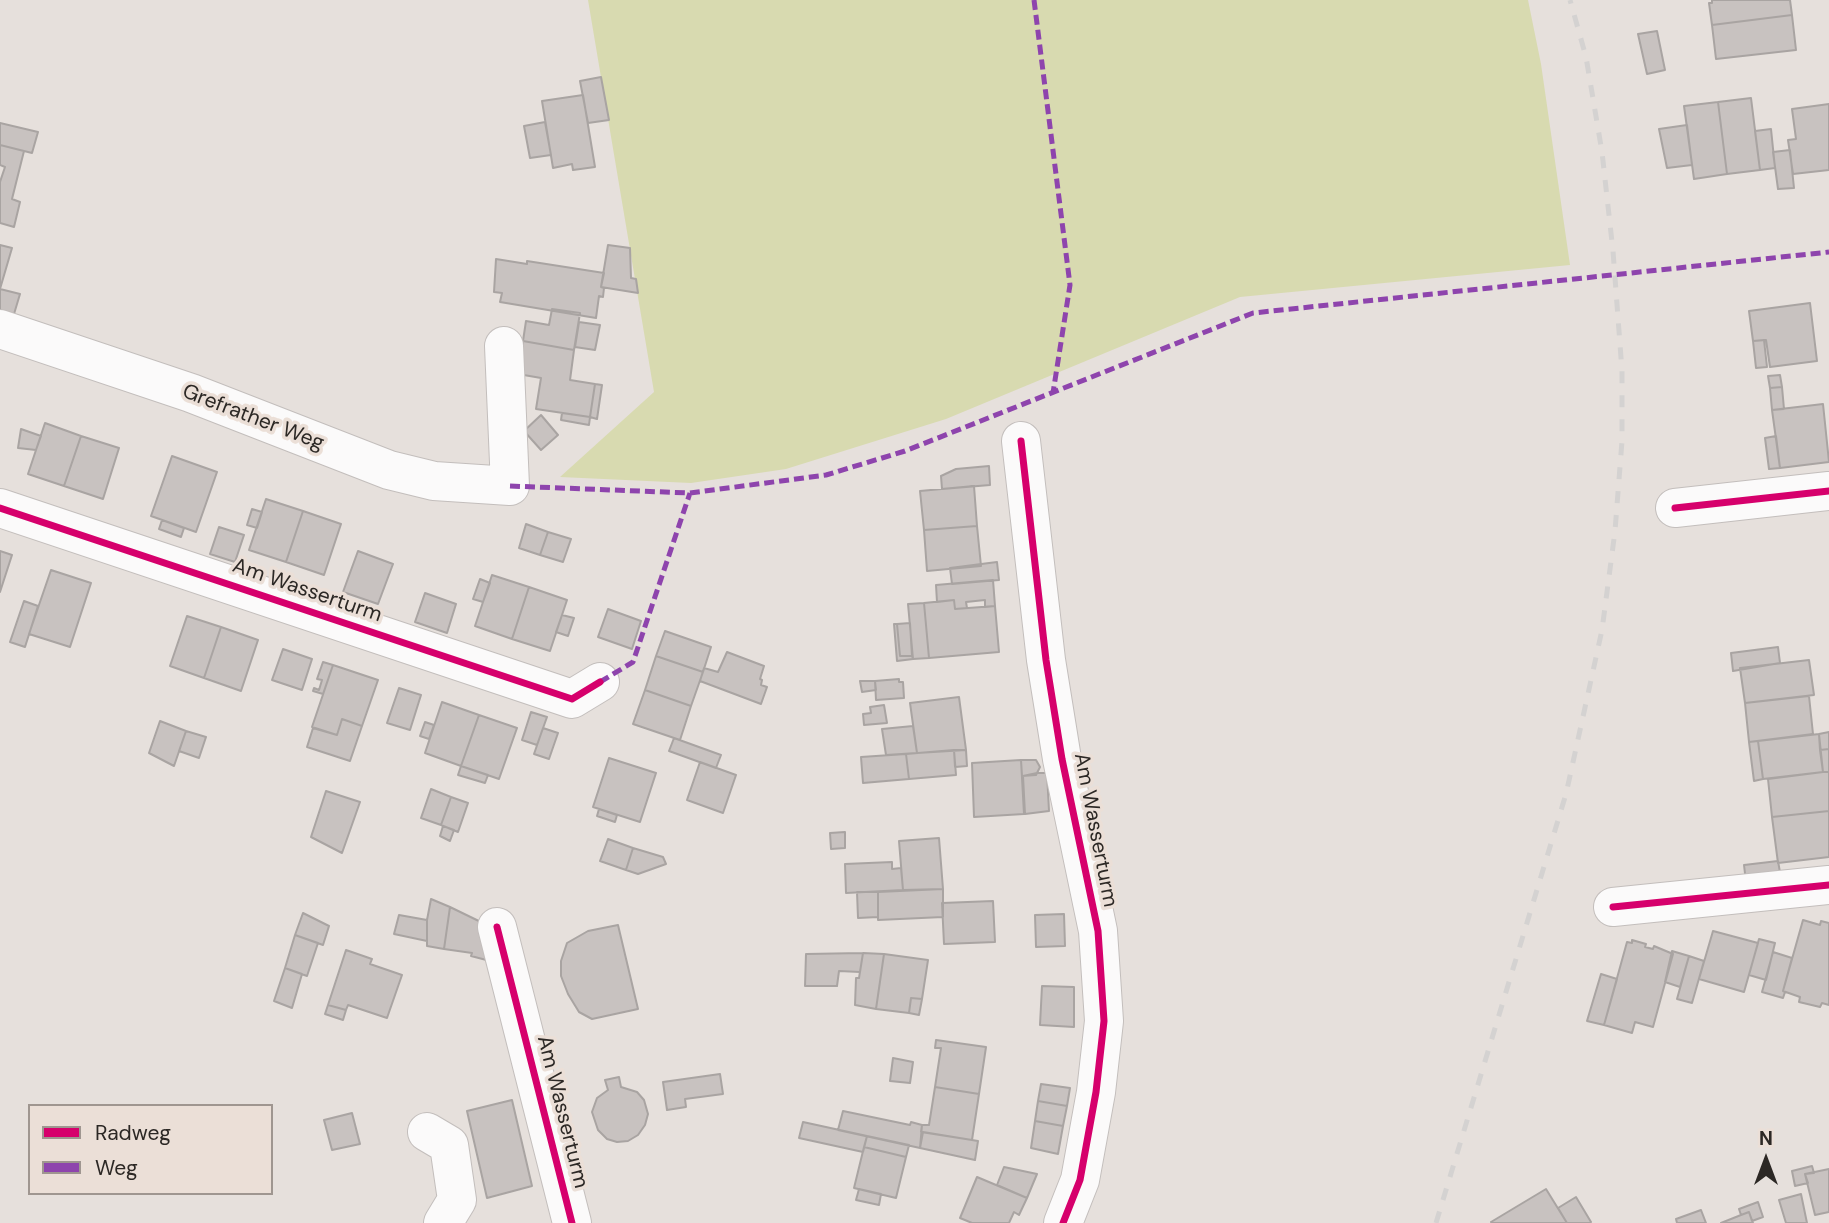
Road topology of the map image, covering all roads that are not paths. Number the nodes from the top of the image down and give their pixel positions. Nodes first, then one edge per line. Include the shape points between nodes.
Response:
1 (0, 329) edge
2 (504, 346) dead end
3 (1021, 441) dead end
4 (1829, 491) edge
5 (0, 508) edge
6 (1675, 508) dead end
7 (600, 682) dead end
8 (1829, 886) edge
9 (1614, 907) dead end
10 (497, 927) dead end
11 (427, 1132) dead end
12 (443, 1223) edge
13 (572, 1223) edge
14 (1063, 1223) edge

1 - 2 street, Grefrather Weg via 191,393 389,470 434,481 510,486
3 - 14 street, Am Wasserturm via 1046,660 1098,931 1104,1021 1080,1180
4 - 6 street
5 - 7 street, Am Wasserturm via 572,699
8 - 9 street
10 - 13 street, Am Wasserturm
11 - 12 street via 449,1145 457,1200

